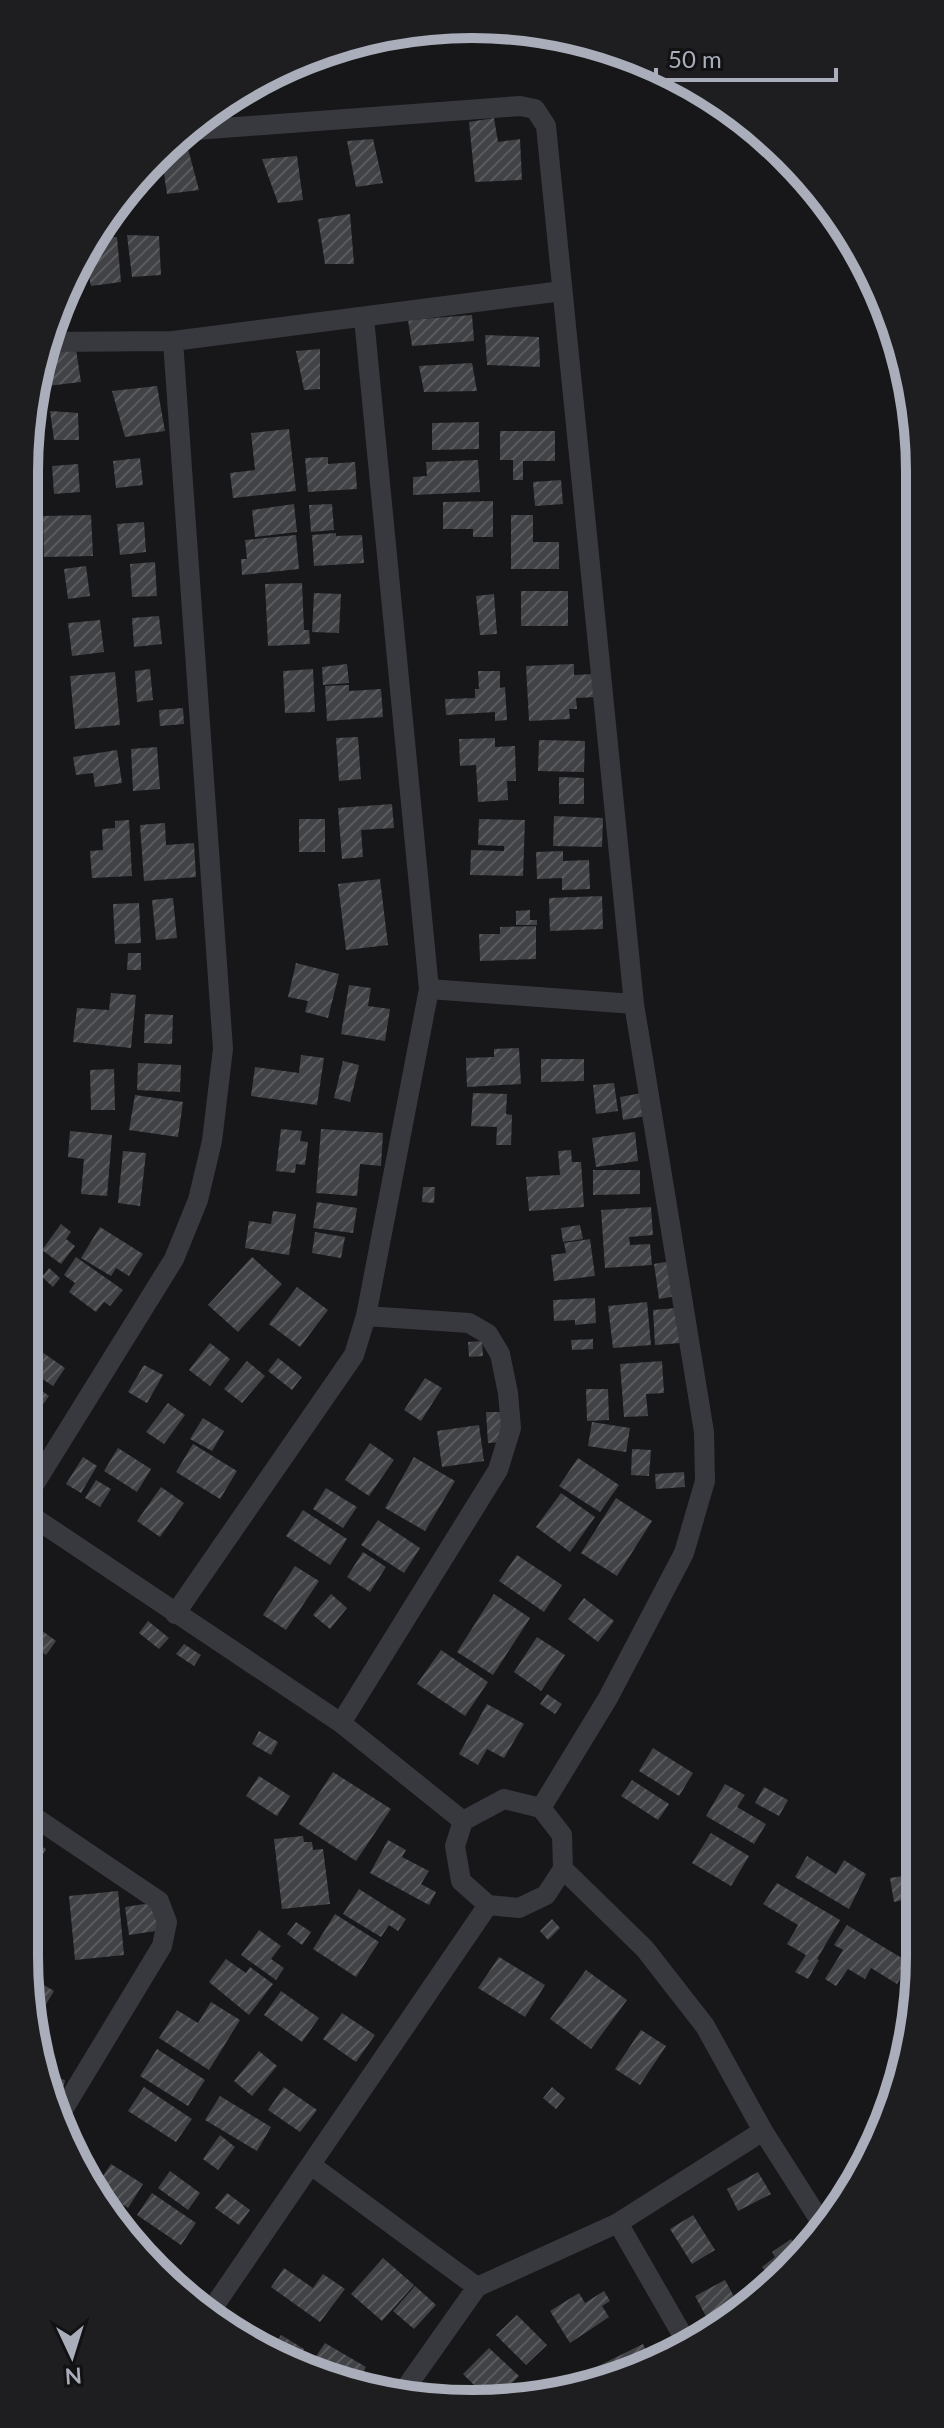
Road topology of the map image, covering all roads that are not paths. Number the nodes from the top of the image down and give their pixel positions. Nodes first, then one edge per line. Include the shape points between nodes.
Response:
1 (207, 129) edge
2 (562, 291) junction
3 (364, 318) junction
4 (173, 341) junction
5 (58, 342) edge
6 (429, 989) junction
7 (634, 1004) junction
8 (366, 1316) junction
9 (38, 1478) edge
10 (38, 1521) edge
11 (175, 1614) junction
12 (341, 1723) junction
13 (541, 1808) junction
14 (38, 1819) edge
15 (463, 1821) junction
16 (563, 1869) junction
17 (488, 1905) junction
18 (65, 2106) edge
19 (763, 2131) junction
20 (311, 2165) junction
21 (818, 2217) edge
22 (618, 2223) junction
23 (477, 2287) junction
24 (215, 2305) edge
25 (683, 2335) edge
26 (408, 2385) edge

1 - 2 street via 535,109 546,126
2 - 3 street
2 - 7 street
3 - 4 street
3 - 6 street
4 - 5 street
4 - 9 street via 223,1049 212,1141 198,1200 174,1259
6 - 7 street
6 - 8 street
7 - 13 street via 704,1432 705,1481 684,1553 608,1698
8 - 11 street via 354,1355
8 - 12 street via 469,1323 488,1334 500,1354 511,1428 498,1470
10 - 11 street
11 - 12 street
12 - 15 street
13 - 15 street via 504,1799
13 - 16 street via 562,1835
14 - 18 street via 159,1901 167,1922 162,1946
15 - 17 street via 455,1846 461,1881
16 - 17 street via 546,1895 532,1902 519,1908
16 - 19 street via 645,1949 705,2026
17 - 20 street
19 - 21 street
19 - 22 street
20 - 23 street
20 - 24 street
22 - 23 street
22 - 25 street
23 - 26 street

